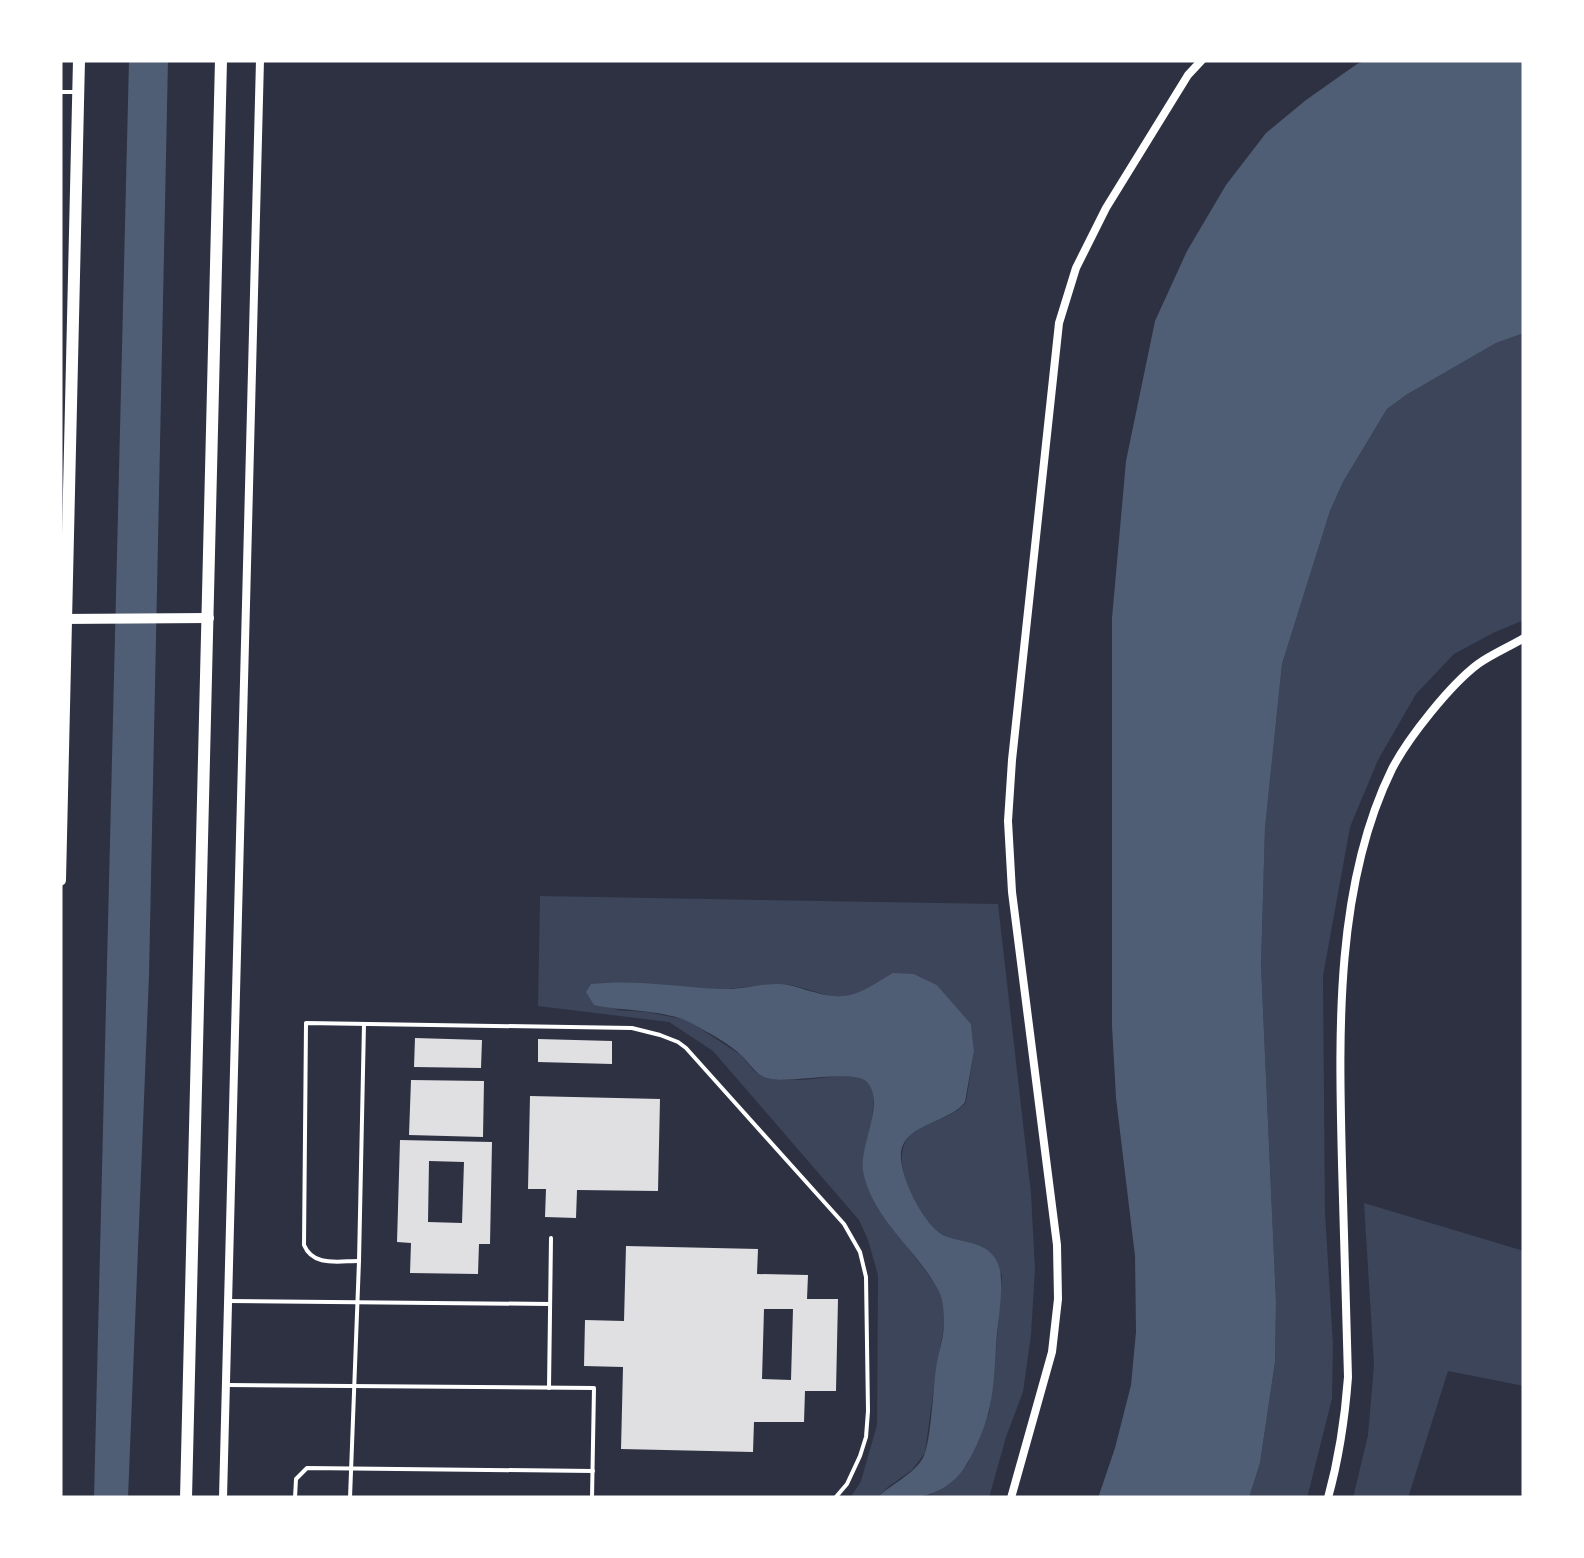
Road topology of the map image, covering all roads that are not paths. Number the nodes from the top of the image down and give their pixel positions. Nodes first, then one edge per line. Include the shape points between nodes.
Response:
1 (80, 60) edge
2 (221, 60) edge
3 (260, 60) edge
4 (1202, 60) edge
5 (60, 92) edge
6 (79, 92) junction
7 (209, 618) junction
8 (63, 619) edge
9 (1524, 638) edge
10 (60, 880) edge
11 (364, 1024) junction
12 (551, 1238) dead end
13 (359, 1261) junction
14 (228, 1301) junction
15 (358, 1302) junction
16 (550, 1304) junction
17 (226, 1384) junction
18 (355, 1386) junction
19 (550, 1388) junction
20 (352, 1469) junction
21 (592, 1471) junction
22 (186, 1498) edge
23 (223, 1498) edge
24 (295, 1498) edge
25 (350, 1498) edge
26 (592, 1498) edge
27 (836, 1498) edge
28 (1011, 1498) edge
29 (1328, 1498) edge

1 - 6 main road
2 - 7 main road
3 - 14 street
4 - 28 street via 1106,208 1076,268 1060,324 1008,822 1058,1299 1052,1352
5 - 6 lane
6 - 8 main road
7 - 8 street
7 - 22 main road
8 - 10 main road
9 - 29 street via 1477,665 1439,702 1404,751 1370,823 1354,885 1340,1084 1348,1377
11 - 13 lane
11 - 13 lane via 306,1024 304,1244 316,1260
11 - 27 lane via 632,1028 686,1048 844,1224 860,1252 866,1277 866,1437
12 - 16 lane
13 - 15 lane
14 - 15 lane
14 - 17 street
15 - 16 lane
15 - 18 lane
16 - 19 lane
17 - 18 lane
17 - 23 street
18 - 19 lane
18 - 20 lane
19 - 21 lane via 594,1388
20 - 21 lane
20 - 24 lane via 306,1468 296,1479
20 - 25 lane
21 - 26 lane

